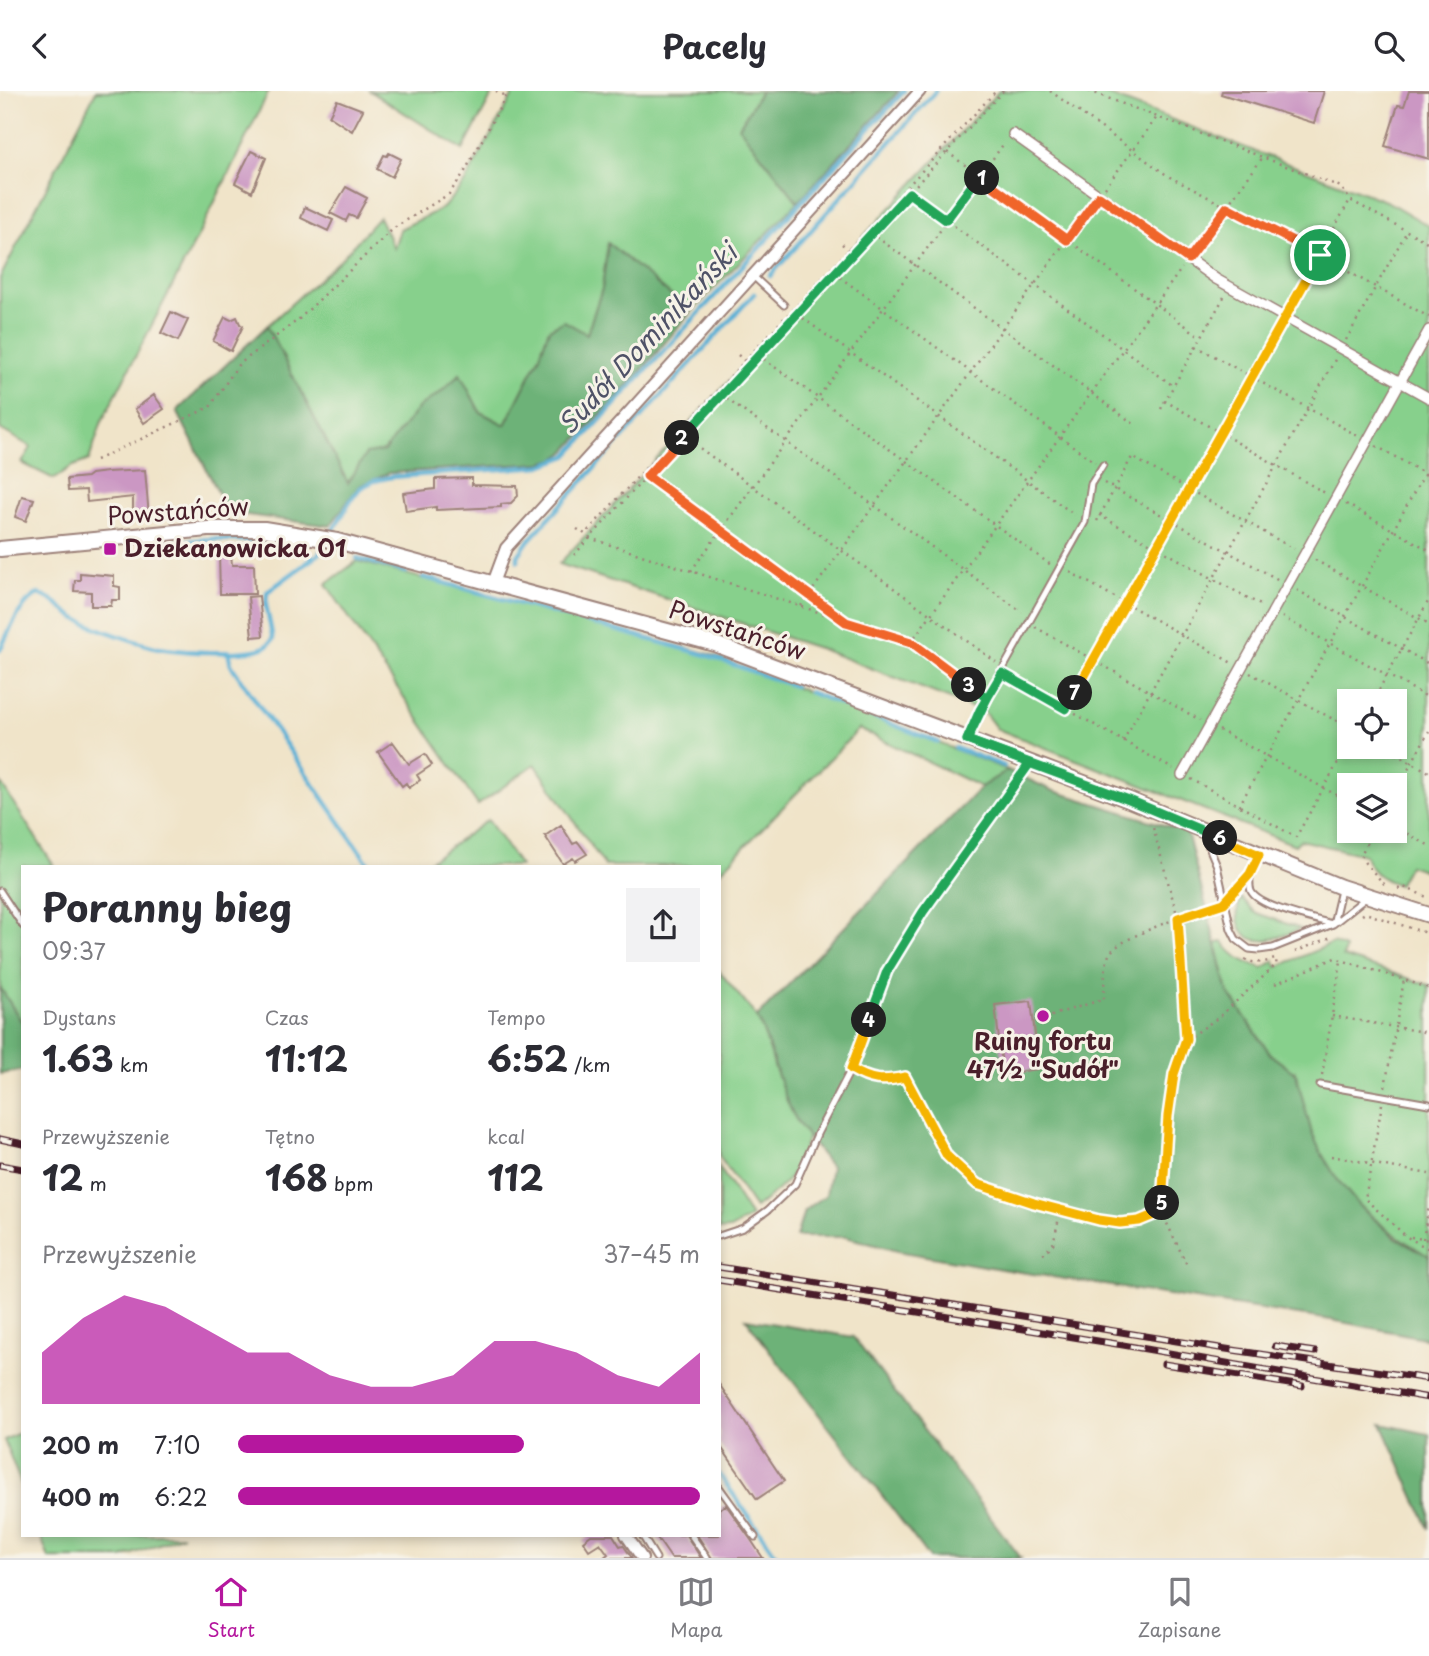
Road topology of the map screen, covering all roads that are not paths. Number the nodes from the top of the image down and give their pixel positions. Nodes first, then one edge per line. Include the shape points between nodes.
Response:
1 (920, 91) edge
2 (1010, 137) road end
3 (753, 276) junction
4 (784, 305) dead end
5 (1429, 330) edge
6 (1399, 382) junction
7 (1429, 398) edge
8 (1102, 466) road end
9 (0, 549) edge
10 (492, 583) junction
11 (967, 740) junction
12 (1030, 763) junction
13 (1182, 775) road end
14 (1202, 831) junction
15 (1259, 855) junction
16 (1250, 874) junction
17 (1341, 887) junction
18 (0, 891) edge
19 (1368, 897) junction
20 (1224, 903) junction
21 (1429, 915) edge
22 (21, 923) edge
23 (1333, 924) junction
24 (1320, 1085) road end
25 (1429, 1104) edge
26 (721, 1235) edge
27 (721, 1490) edge
28 (627, 1537) edge
29 (643, 1537) edge
30 (692, 1537) edge
31 (755, 1537) dead end
32 (642, 1558) edge
33 (656, 1558) edge
34 (707, 1558) edge

1 - 3 street
2 - 6 street via 1229,286
3 - 4 lane
3 - 10 street via 506,548
5 - 6 street
6 - 7 street
6 - 13 street
8 - 11 lane via 1091,484 1085,522
9 - 10 street, Powstańców via 208,529 264,529 337,541
10 - 11 street, Powstańców via 715,644
11 - 12 street, Powstańców
12 - 14 street, Powstańców
12 - 26 lane via 923,912 887,971 851,1069 795,1185 743,1228
14 - 15 street, Powstańców
14 - 20 lane via 1217,866
15 - 16 lane
15 - 17 street, Powstańców
16 - 20 lane
16 - 23 lane via 1251,890 1257,898
17 - 19 street, Powstańców
17 - 23 lane
18 - 22 lane
19 - 21 street, Powstańców
19 - 23 lane
20 - 23 lane via 1231,929 1243,945 1259,950
24 - 25 lane
27 - 31 lane
28 - 32 street
29 - 33 lane
30 - 34 lane

